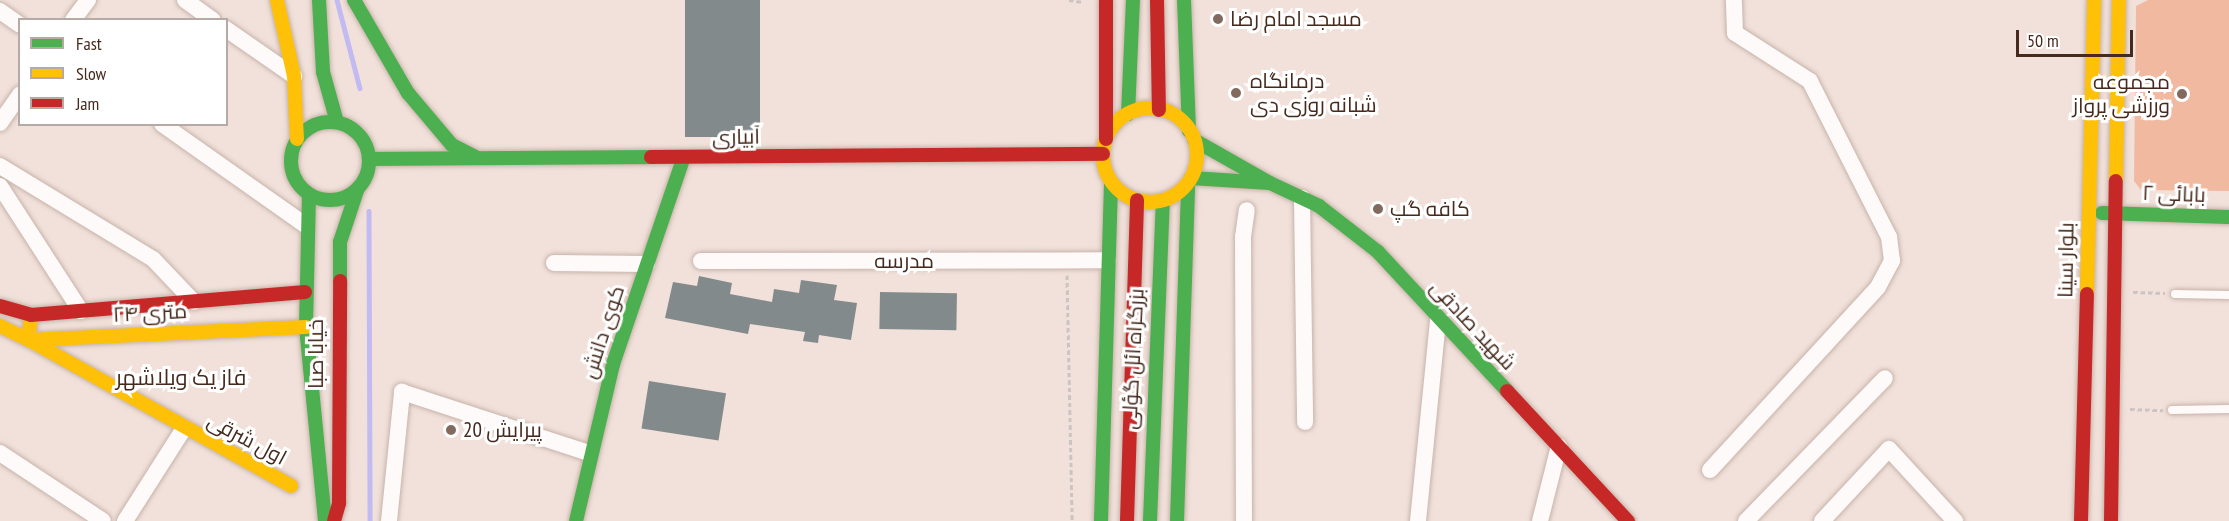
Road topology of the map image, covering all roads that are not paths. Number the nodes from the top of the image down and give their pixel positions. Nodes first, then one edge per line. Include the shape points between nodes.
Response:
1 (88, 0) edge
2 (185, 0) edge
3 (277, 0) edge
4 (319, 0) edge
5 (354, 0) edge
6 (1106, 0) edge
7 (1132, 0) edge
8 (1157, 0) edge
9 (1184, 0) edge
10 (1734, 0) edge
11 (2094, 0) edge
12 (2118, 0) edge
13 (0, 11) edge
14 (74, 18) edge
15 (210, 18) edge
16 (18, 24) edge
17 (228, 30) edge
18 (294, 76) junction
19 (18, 97) edge
20 (1159, 110) junction
21 (1128, 114) junction
22 (337, 122) junction
23 (0, 123) edge
24 (165, 126) edge
25 (1192, 136) junction
26 (297, 139) junction
27 (1106, 139) junction
28 (1103, 154) junction
29 (369, 159) junction
30 (481, 159) junction
31 (683, 159) junction
32 (0, 166) edge
33 (1189, 181) junction
34 (1111, 182) junction
35 (1270, 183) junction
36 (0, 186) edge
37 (358, 188) junction
38 (309, 194) junction
39 (1302, 198) junction
40 (1137, 200) junction
41 (1163, 200) junction
42 (1247, 210) dead end
43 (2088, 212) junction
44 (2118, 213) junction
45 (2229, 217) edge
46 (306, 225) junction
47 (1108, 260) junction
48 (701, 261) dead end
49 (554, 263) dead end
50 (647, 264) junction
51 (305, 292) junction
52 (2175, 294) road end
53 (2229, 295) edge
54 (194, 302) junction
55 (0, 306) edge
56 (105, 309) junction
57 (81, 311) junction
58 (31, 315) junction
59 (1438, 319) junction
60 (0, 326) edge
61 (306, 327) junction
62 (102, 337) junction
63 (29, 340) junction
64 (1885, 378) dead end
65 (2229, 409) edge
66 (2172, 410) road end
67 (1305, 422) dead end
68 (183, 430) junction
69 (1559, 446) junction
70 (2082, 452) junction
71 (2112, 452) junction
72 (0, 453) edge
73 (590, 453) junction
74 (1710, 470) dead end
75 (291, 486) dead end
76 (130, 519) edge
77 (103, 521) edge
78 (325, 521) edge
79 (334, 521) edge
80 (389, 521) edge
81 (576, 521) edge
82 (1101, 521) edge
83 (1127, 521) edge
84 (1150, 521) edge
85 (1177, 521) edge
86 (1244, 521) edge
87 (1418, 521) edge
88 (1540, 521) edge
89 (1628, 521) edge
90 (1746, 521) edge
91 (1822, 521) edge
92 (1954, 521) edge
93 (2081, 521) edge
94 (2111, 521) edge

1 - 14 street
2 - 15 street
3 - 18 main road
4 - 22 main road via 323,72
5 - 30 main road via 408,93 452,146
6 - 27 main road
7 - 21 main road
8 - 20 main road
9 - 25 main road
10 - 74 street via 1736,33 1810,81 1889,237 1892,261 1878,287
11 - 43 main road, بلوار سینا
12 - 44 main road
13 - 16 street
17 - 18 street
18 - 26 main road
19 - 23 street
20 - 21 main road
20 - 25 main road
21 - 27 main road
22 - 26 main road via 315,124
22 - 29 main road via 358,132
24 - 46 street
25 - 33 main road
25 - 35 main road, شهید صادقی
26 - 38 main road via 292,171
27 - 28 main road
28 - 31 main road, آبیاری
28 - 34 main road
29 - 30 main road, آبیاری
29 - 37 main road
30 - 31 main road, آبیاری
31 - 50 main road, کوی دانش
32 - 54 street via 153,259
33 - 35 main road, شهید صادقی
33 - 41 main road
33 - 85 main road
34 - 40 main road
34 - 47 main road
35 - 39 main road, شهید صادقی
36 - 57 street
37 - 38 main road via 338,199
37 - 79 main road, خیابا صبا via 340,242 339,503
38 - 46 main road, خیابا صبا
39 - 59 main road, شهید صادقی via 1378,252
39 - 67 street
40 - 41 main road
40 - 83 main road, بزرگراه ائل گؤلی
41 - 84 main road, بزرگراه ائل گؤلی
42 - 86 street via 1242,248
43 - 44 main road, بابائی ۲
43 - 70 main road, بلوار سینا
44 - 45 main road, بابائی ۲
44 - 71 main road
46 - 51 main road, خیابا صبا
47 - 48 street, مدرسه
47 - 82 main road
49 - 50 street
50 - 73 main road, کوی دانش
51 - 54 main road, ۲۴ متری
51 - 61 main road, خیابا صبا
52 - 53 lane
54 - 56 main road, ۲۴ متری
55 - 58 main road, ۲۴ متری
56 - 57 main road, ۲۴ متری
56 - 62 main road via 111,318
57 - 58 main road, ۲۴ متری
58 - 63 main road
59 - 69 main road, شهید صادقی
59 - 87 street
60 - 63 main road, ۲۴ متری
61 - 62 main road, ۲۴ متری
61 - 78 main road, خیابا صبا
62 - 63 main road, ۲۴ متری
63 - 68 main road, اول شرقی
64 - 90 street
65 - 66 lane
68 - 75 main road, اول شرقی
68 - 76 street
69 - 88 street
69 - 89 main road, شهید صادقی
70 - 71 main road
70 - 93 main road, بلوار سینا
71 - 94 main road
72 - 77 street
73 - 80 street via 402,392
73 - 81 main road, کوی دانش
91 - 92 street via 1889,449

